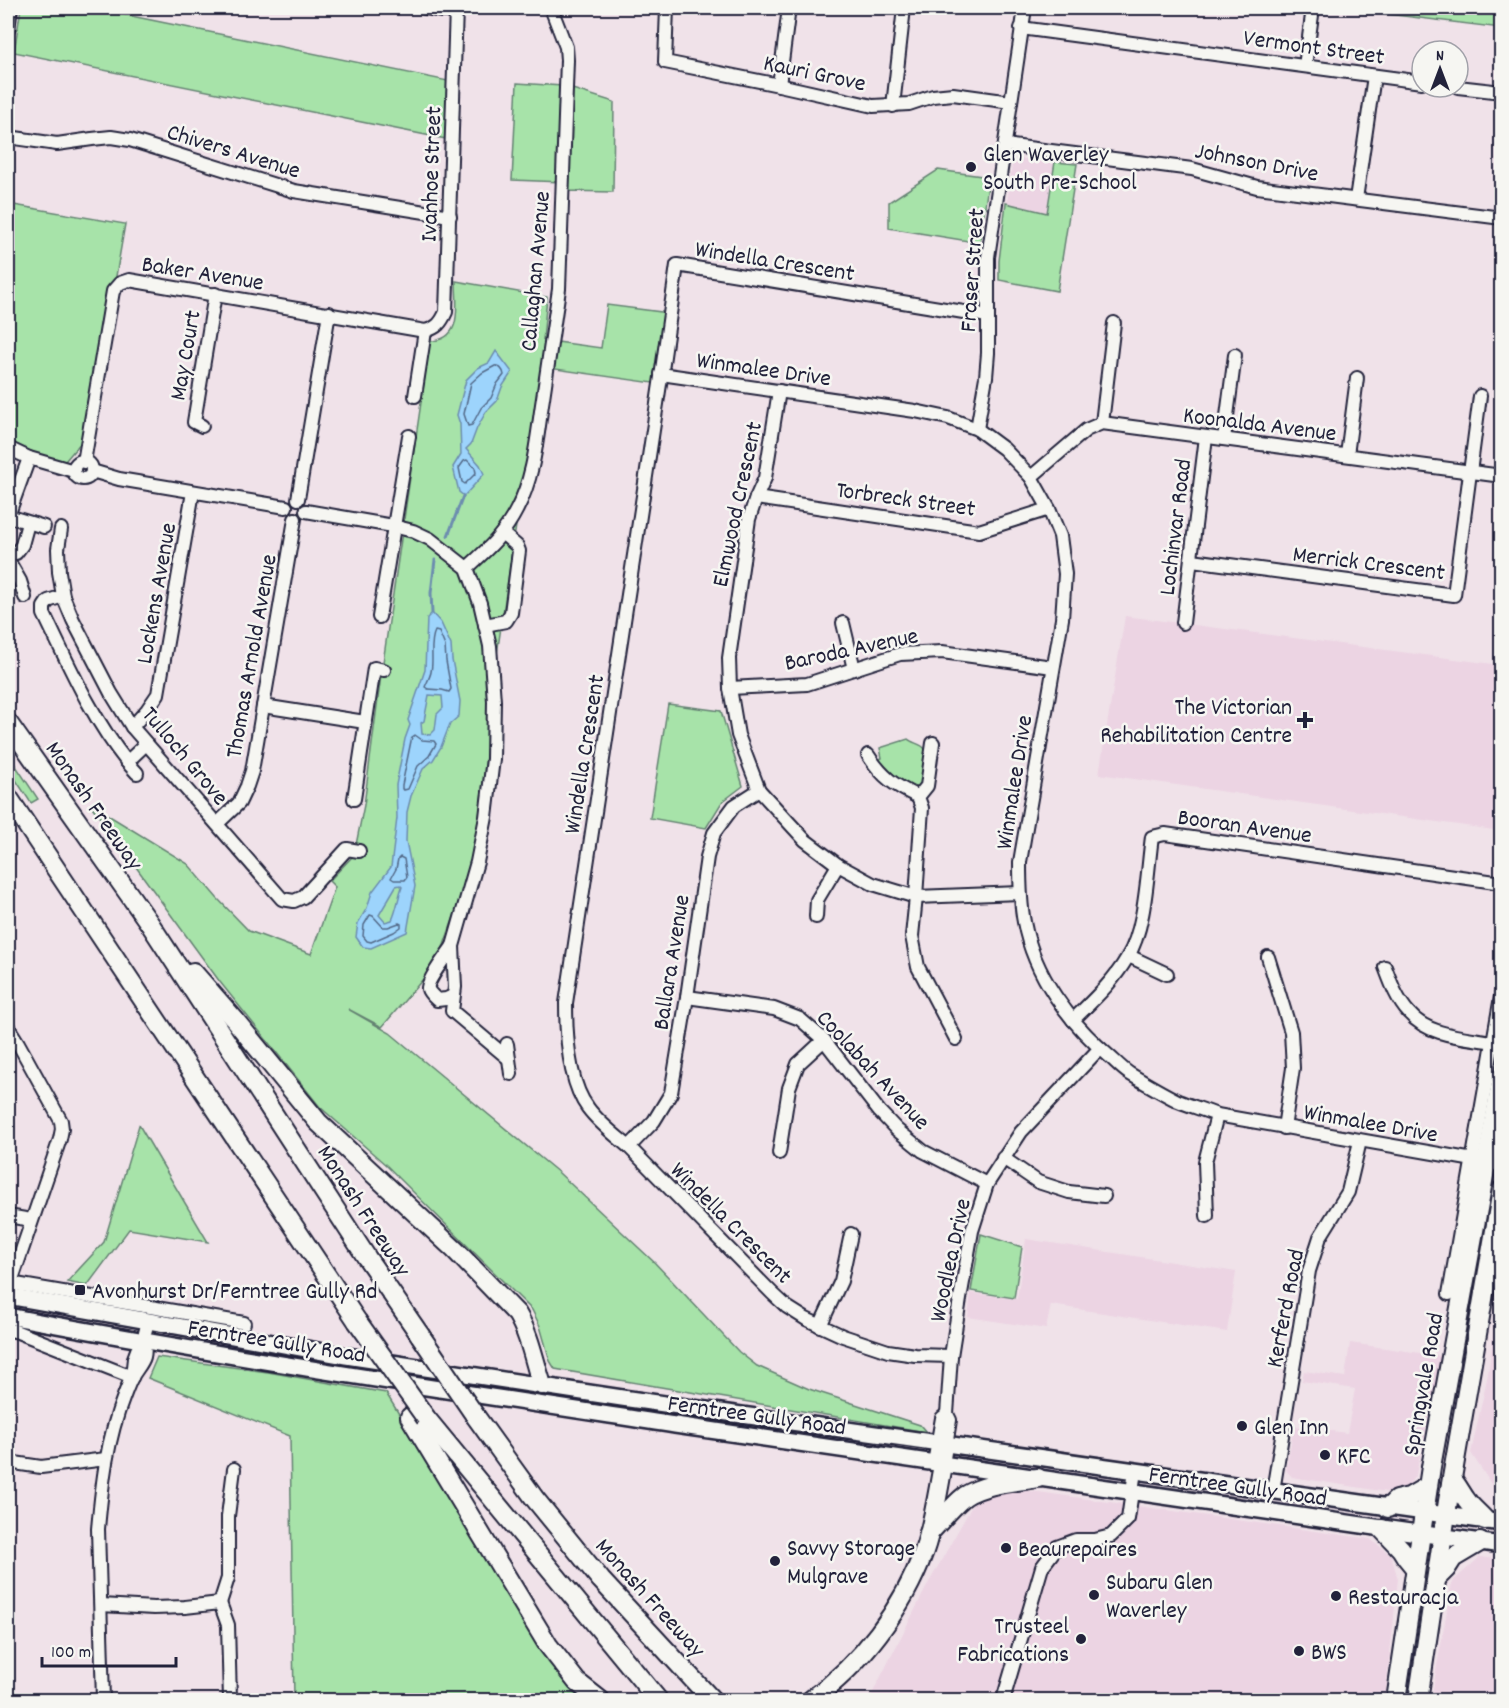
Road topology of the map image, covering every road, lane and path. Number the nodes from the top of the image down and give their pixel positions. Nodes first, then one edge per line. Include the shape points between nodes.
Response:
1 (11, 8) edge
2 (425, 8) edge
3 (551, 8) edge
4 (667, 8) edge
5 (789, 8) edge
6 (904, 8) edge
7 (1024, 8) edge
8 (1313, 8) edge
9 (456, 9) edge
10 (1022, 28) junction
11 (8, 29) edge
12 (1305, 66) junction
13 (1374, 76) junction
14 (1410, 80) edge
15 (779, 85) junction
16 (1470, 88) edge
17 (1502, 92) edge
18 (1011, 102) junction
19 (893, 106) junction
20 (8, 137) edge
21 (1005, 145) junction
22 (1356, 199) junction
23 (450, 216) junction
24 (1502, 218) edge
25 (215, 294) junction
26 (329, 313) junction
27 (988, 316) junction
28 (1114, 324) dead end
29 (425, 331) junction
30 (1235, 355) dead end
31 (661, 374) junction
32 (1357, 378) dead end
33 (779, 391) junction
34 (415, 396) dead end
35 (1480, 396) dead end
36 (1102, 423) junction
37 (193, 424) dead end
38 (977, 429) junction
39 (409, 436) dead end
40 (1206, 437) junction
41 (1224, 440) junction
42 (8, 448) edge
43 (1347, 455) junction
44 (29, 458) junction
45 (88, 466) junction
46 (1471, 472) junction
47 (1502, 476) edge
48 (1031, 477) junction
49 (193, 492) junction
50 (756, 498) junction
51 (298, 499) junction
52 (286, 507) junction
53 (1049, 509) junction
54 (306, 511) junction
55 (8, 516) edge
56 (295, 519) junction
57 (28, 523) junction
58 (393, 526) junction
59 (44, 527) dead end
60 (62, 530) dead end
61 (502, 533) junction
62 (8, 553) edge
63 (1192, 560) junction
64 (467, 568) junction
65 (63, 596) junction
66 (25, 597) dead end
67 (379, 617) dead end
68 (843, 623) dead end
69 (1183, 623) dead end
70 (485, 625) junction
71 (1053, 667) junction
72 (854, 669) junction
73 (384, 670) dead end
74 (730, 688) junction
75 (263, 706) junction
76 (365, 722) junction
77 (8, 723) edge
78 (132, 727) junction
79 (933, 743) dead end
80 (146, 744) junction
81 (868, 755) dead end
82 (127, 762) junction
83 (137, 773) dead end
84 (759, 790) junction
85 (8, 797) edge
86 (918, 797) junction
87 (354, 799) dead end
88 (217, 824) junction
89 (359, 851) dead end
90 (838, 865) junction
91 (1502, 883) edge
92 (1020, 893) junction
93 (916, 897) junction
94 (816, 917) dead end
95 (150, 924) junction
96 (453, 946) junction
97 (1129, 956) junction
98 (1268, 957) dead end
99 (1385, 967) dead end
100 (1167, 974) dead end
101 (1502, 991) edge
102 (453, 996) junction
103 (687, 997) junction
104 (437, 1000) junction
105 (452, 1011) junction
106 (1073, 1020) junction
107 (8, 1027) edge
108 (956, 1039) dead end
109 (824, 1040) junction
110 (1493, 1042) junction
111 (507, 1044) dead end
112 (1100, 1048) junction
113 (509, 1059) junction
114 (511, 1074) dead end
115 (1502, 1077) edge
116 (1217, 1115) junction
117 (1284, 1128) junction
118 (1360, 1141) junction
119 (629, 1147) junction
120 (780, 1153) dead end
121 (1003, 1158) junction
122 (1486, 1163) edge
123 (987, 1184) junction
124 (1502, 1190) edge
125 (1104, 1196) dead end
126 (8, 1216) edge
127 (1207, 1216) dead end
128 (32, 1220) junction
129 (851, 1234) dead end
130 (8, 1290) edge
131 (1449, 1294) dead end
132 (98, 1298) junction
133 (112, 1315) junction
134 (8, 1316) edge
135 (148, 1321) junction
136 (244, 1323) dead end
137 (820, 1326) junction
138 (8, 1330) edge
139 (143, 1341) junction
140 (951, 1356) junction
141 (132, 1377) junction
142 (542, 1385) junction
143 (418, 1418) junction
144 (942, 1443) junction
145 (106, 1460) junction
146 (8, 1462) edge
147 (939, 1464) junction
148 (234, 1470) dead end
149 (1135, 1471) junction
150 (1038, 1479) junction
151 (1452, 1479) junction
152 (1428, 1486) junction
153 (1273, 1491) junction
154 (1133, 1493) junction
155 (1312, 1497) junction
156 (1388, 1508) junction
157 (1424, 1513) junction
158 (1446, 1515) junction
159 (1308, 1518) junction
160 (1493, 1522) edge
161 (1383, 1529) junction
162 (929, 1533) junction
163 (1421, 1534) junction
164 (1443, 1537) junction
165 (1480, 1542) junction
166 (1502, 1545) edge
167 (1415, 1568) junction
168 (1437, 1578) junction
169 (220, 1603) junction
170 (101, 1605) junction
171 (103, 1701) edge
172 (230, 1701) edge
173 (600, 1701) edge
174 (658, 1701) edge
175 (712, 1701) edge
176 (811, 1701) edge
177 (1003, 1701) edge
178 (1396, 1701) edge
179 (1418, 1701) edge

1 - 11 street
2 - 9 street
3 - 61 street, Callaghan Avenue via 567,60 559,289 532,472 518,508
4 - 15 street, Kauri Grove via 665,62
5 - 15 street
6 - 19 street
7 - 10 street, Fraser Street
8 - 12 street
9 - 23 street, Ivanhoe Street
10 - 12 street, Vermont Street
10 - 18 street, Fraser Street
12 - 13 street, Vermont Street
13 - 14 street, Vermont Street
13 - 22 street
15 - 19 street, Kauri Grove via 873,106
16 - 17 street
18 - 19 street, Kauri Grove via 953,94
18 - 21 street, Fraser Street
20 - 23 street, Chivers Avenue via 57,144 111,137 130,140 294,191
21 - 22 street, Johnson Drive via 1192,169 1257,187
21 - 27 street, Fraser Street via 988,257
22 - 24 street, Johnson Drive
23 - 29 street, Ivanhoe Street via 446,312 441,323
25 - 26 street, Baker Avenue
25 - 37 street, May Court
25 - 45 street, Baker Avenue via 129,280 117,285 113,291
26 - 29 street, Baker Avenue
26 - 51 street
27 - 31 street, Windella Crescent via 677,266
27 - 38 street, Fraser Street via 986,377
28 - 36 street
29 - 34 street
30 - 41 street
31 - 33 street, Winmalee Drive
31 - 119 street, Windella Crescent via 566,1003 566,1038 576,1084 587,1107
32 - 43 street
33 - 38 street, Winmalee Drive via 915,411
33 - 50 street, Elmwood Crescent via 765,478
35 - 46 street
36 - 40 street, Koonalda Avenue
36 - 48 street via 1086,430
38 - 48 street, Winmalee Drive
39 - 58 street
40 - 41 street, Koonalda Avenue
40 - 63 street, Lochinvar Road
41 - 43 street, Koonalda Avenue
42 - 44 street
43 - 46 street, Koonalda Avenue
44 - 45 street via 74,471 85,479 90,477
44 - 55 street
45 - 49 street via 119,479
46 - 47 street, Koonalda Avenue
46 - 63 street, Merrick Crescent via 1454,595
48 - 53 street, Winmalee Drive
49 - 52 street
49 - 78 street, Lockens Avenue via 158,694
50 - 53 street, Torbreck Street via 979,531
50 - 74 street, Elmwood Crescent via 749,519 729,658
51 - 52 street
51 - 54 street
52 - 56 street via 287,514
53 - 71 street, Winmalee Drive via 1059,536 1065,574
54 - 56 street via 302,518
54 - 58 street
55 - 57 street
56 - 75 street, Thomas Arnold Avenue
57 - 59 street
57 - 62 street via 22,545 16,553
58 - 64 street via 430,539
58 - 67 street
60 - 65 street, Tulloch Grove via 58,549
61 - 64 street, Callaghan Avenue
61 - 70 street via 519,551 511,613 506,621
62 - 66 street
63 - 69 street, Lochinvar Road
64 - 70 street
65 - 78 street, Tulloch Grove
65 - 82 street via 48,601 44,614 85,697
68 - 72 street
70 - 96 street via 494,701 493,759 477,862
71 - 72 street, Baroda Avenue via 942,652 900,654
71 - 92 street, Winmalee Drive via 1020,862
72 - 74 street, Baroda Avenue via 807,684
73 - 76 street via 374,668
74 - 84 street, Elmwood Crescent via 738,735
75 - 76 street
75 - 88 street, Thomas Arnold Avenue via 248,786 239,803
76 - 87 street
77 - 95 highway, Monash Freeway
78 - 80 street, Tulloch Grove
79 - 86 street via 927,786
80 - 82 street
80 - 88 street, Tulloch Grove
81 - 86 street via 880,773
82 - 83 street
84 - 90 street, Elmwood Crescent via 805,840
84 - 103 street, Ballara Avenue via 734,806 714,833 707,857
85 - 143 highway, bridge
86 - 93 street via 922,808
88 - 89 street, Tulloch Grove via 282,899 294,901 303,897 347,849
90 - 93 street, Elmwood Crescent via 873,884
90 - 94 street via 817,900
91 - 97 street, Booran Avenue via 1165,834 1152,837 1143,910
92 - 93 street, Elmwood Crescent
92 - 106 street, Winmalee Drive via 1037,966
93 - 108 street via 912,936 918,968
95 - 142 highway via 318,1122 455,1250 517,1314
95 - 175 highway, Monash Freeway, bridge via 367,1258 476,1417 594,1571
96 - 102 street
96 - 104 street via 428,981
97 - 100 street
97 - 106 street, Booran Avenue via 1105,990
98 - 117 street via 1291,1032 1293,1068
99 - 110 street via 1396,995 1410,1015 1429,1028
101 - 110 street, Springvale Road
102 - 104 street
102 - 105 street
103 - 109 street, Coolabah Avenue via 774,1009 800,1019
103 - 119 street, Ballara Avenue via 671,1093 654,1121
104 - 105 street
105 - 113 street
106 - 112 street, Winmalee Drive
107 - 128 street via 62,1129
109 - 120 street via 798,1064 789,1088
109 - 123 street, Coolabah Avenue via 897,1130 923,1151
110 - 122 street, Springvale Road
111 - 113 street
112 - 116 street, Winmalee Drive via 1138,1078
112 - 121 street, Woodlea Drive via 1021,1132
113 - 114 street
115 - 122 highway, Springvale Road
116 - 117 street, Winmalee Drive
116 - 127 street via 1205,1162
117 - 118 street, Winmalee Drive
118 - 122 street, Winmalee Drive
118 - 153 street, Kerferd Road via 1348,1192 1320,1237 1309,1271
119 - 137 street, Windella Crescent via 779,1299
121 - 123 street, Woodlea Drive
121 - 125 street via 1038,1182 1069,1192
122 - 131 street, Springvale Road
122 - 152 highway, Springvale Road
123 - 140 street, Woodlea Drive via 972,1231
124 - 151 highway, Springvale Road
126 - 128 street
128 - 130 street
129 - 137 street via 841,1281
130 - 132 street
130 - 133 main road, Ferntree Gully Road
132 - 133 street
132 - 136 street
133 - 135 main road, Ferntree Gully Road
134 - 139 main road, Ferntree Gully Road
135 - 139 street
135 - 142 main road, Ferntree Gully Road
137 - 140 street, Windella Crescent via 888,1351
138 - 141 street
139 - 141 street via 145,1356
139 - 147 main road, Ferntree Gully Road
140 - 144 street, Woodlea Drive via 947,1414 950,1420
141 - 145 street via 115,1419
142 - 144 main road, Ferntree Gully Road
143 - 173 highway via 548,1645 578,1682
143 - 174 highway
144 - 147 street, Woodlea Drive
144 - 149 main road, Ferntree Gully Road
145 - 146 street via 41,1467
145 - 170 street via 98,1529
147 - 150 main road, Ferntree Gully Road
147 - 162 highway
148 - 169 street via 228,1516 228,1578
149 - 153 main road, Ferntree Gully Road
149 - 154 street
150 - 154 main road, Ferntree Gully Road
150 - 162 highway via 989,1486 963,1497
151 - 158 highway, Springvale Road
151 - 160 highway via 1467,1501
152 - 156 highway via 1396,1500
152 - 157 highway, Springvale Road
153 - 155 main road, Ferntree Gully Road
154 - 159 main road, Ferntree Gully Road
154 - 177 street via 1128,1519 1111,1536 1076,1540 1057,1547 1042,1567
155 - 156 main road, Ferntree Gully Road
155 - 159 main road
156 - 157 main road, Ferntree Gully Road
157 - 158 main road, Ferntree Gully Road
157 - 163 highway, Springvale Road
158 - 160 main road, Ferntree Gully Road
158 - 164 highway, Springvale Road
159 - 161 main road, Ferntree Gully Road
161 - 163 main road, Ferntree Gully Road
161 - 167 highway
162 - 176 highway via 904,1592 871,1643
163 - 164 main road, Ferntree Gully Road
163 - 167 highway, Springvale Road
164 - 165 main road, Ferntree Gully Road
164 - 168 highway, Springvale Road
165 - 166 main road, Ferntree Gully Road
165 - 168 highway via 1453,1558
167 - 178 highway, Springvale Road
168 - 179 highway, Springvale Road
169 - 170 street via 154,1608
169 - 172 street via 228,1625
170 - 171 street

